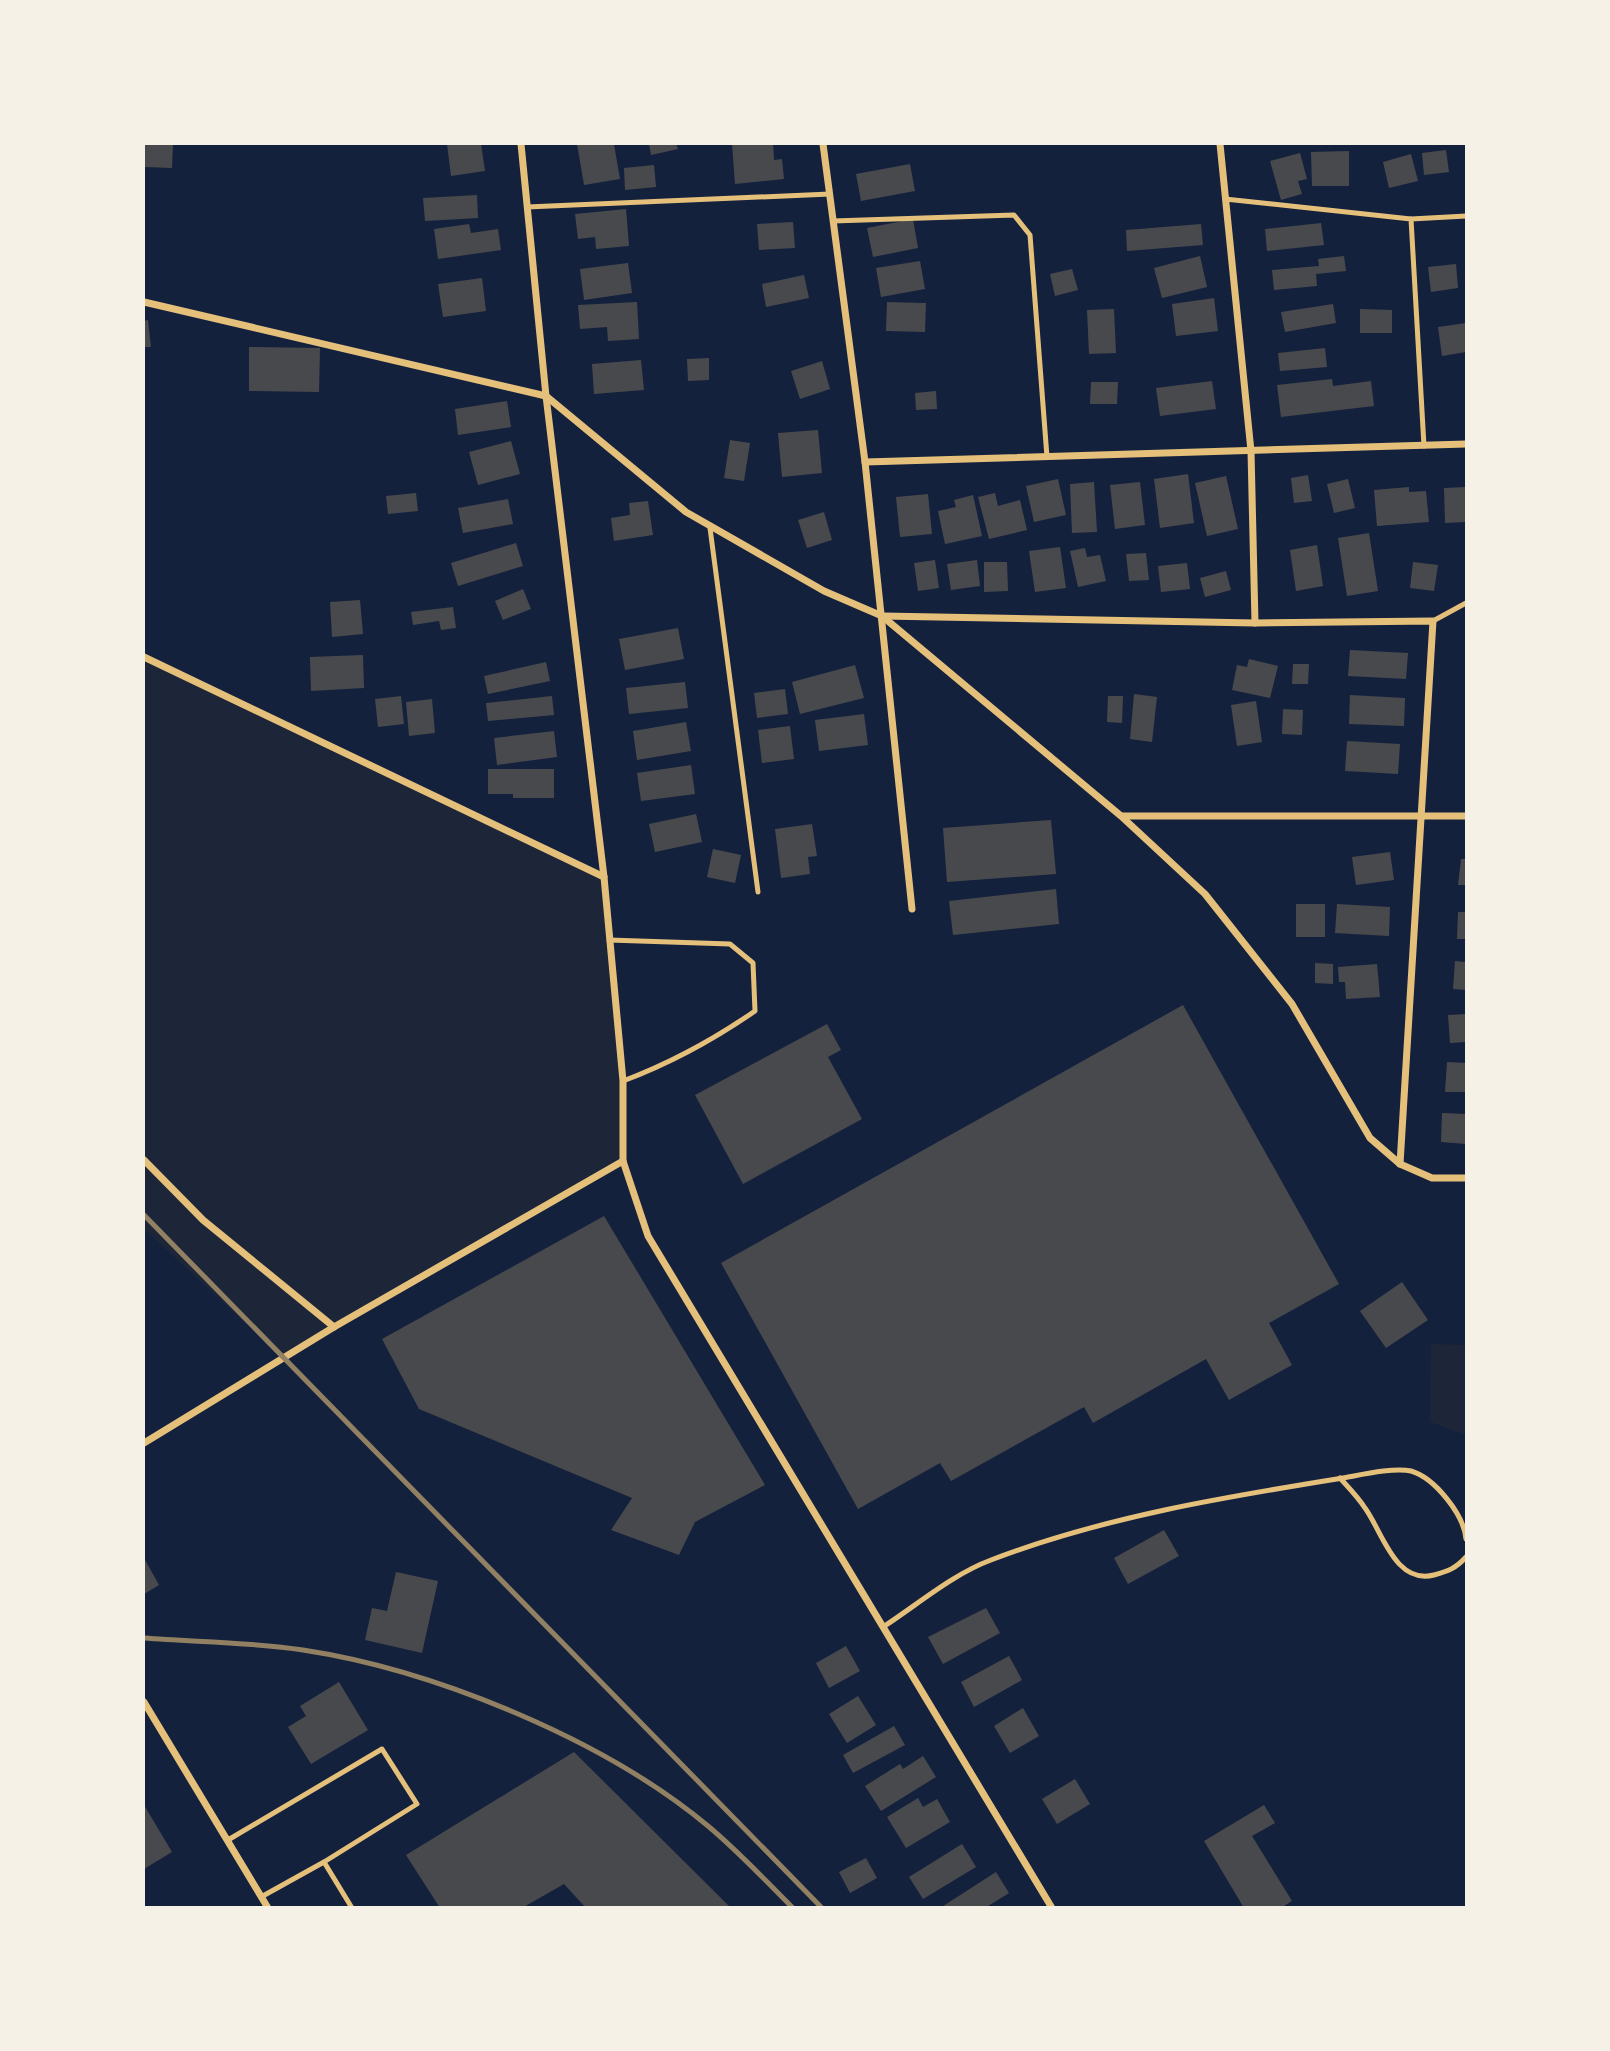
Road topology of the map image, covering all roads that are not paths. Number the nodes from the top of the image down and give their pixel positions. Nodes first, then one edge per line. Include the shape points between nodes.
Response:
1 (521, 144) edge
2 (823, 144) edge
3 (1220, 144) edge
4 (830, 194) junction
5 (1225, 199) junction
6 (527, 207) junction
7 (1466, 216) edge
8 (1411, 219) junction
9 (833, 221) junction
10 (144, 302) edge
11 (546, 396) junction
12 (1466, 444) edge
13 (1424, 446) junction
14 (1251, 451) junction
15 (1047, 457) junction
16 (865, 462) junction
17 (710, 528) junction
18 (1466, 603) edge
19 (882, 616) junction
20 (1433, 621) junction
21 (1255, 623) junction
22 (144, 657) edge
23 (1121, 816) junction
24 (1466, 816) edge
25 (1420, 817) junction
26 (604, 877) junction
27 (758, 892) dead end
28 (912, 909) dead end
29 (609, 940) junction
30 (624, 1081) junction
31 (144, 1160) edge
32 (623, 1161) junction
33 (1400, 1164) junction
34 (1466, 1178) edge
35 (334, 1327) junction
36 (144, 1443) edge
37 (1340, 1478) junction
38 (1466, 1539) edge
39 (1466, 1557) edge
40 (883, 1627) junction
41 (144, 1702) edge
42 (228, 1840) junction
43 (324, 1862) junction
44 (261, 1897) junction
45 (268, 1908) edge
46 (352, 1908) edge
47 (1052, 1908) edge

1 - 6 street
2 - 4 street
3 - 5 street
4 - 6 lane
4 - 9 street
5 - 8 lane
5 - 14 street
6 - 11 street
7 - 8 lane
8 - 13 lane
9 - 15 lane via 1014,215 1030,235
9 - 16 street
10 - 11 street
11 - 17 street
11 - 26 street
12 - 13 street
13 - 14 street
14 - 15 street
14 - 21 street
15 - 16 street
16 - 19 street
17 - 19 street via 824,591
17 - 27 lane
18 - 20 lane
19 - 21 street
19 - 23 street
19 - 28 street
20 - 21 street
20 - 25 street
22 - 26 street
23 - 25 street
23 - 33 street via 1205,894 1292,1004 1370,1138
24 - 25 street
25 - 33 street
26 - 29 street
29 - 30 street
29 - 30 lane via 730,944 754,962 755,1012 679,1057
30 - 32 street
31 - 35 street via 203,1220
32 - 35 street
32 - 40 street via 648,1236
33 - 34 street via 1432,1178
35 - 36 street
37 - 38 lane via 1411,1471 1433,1485 1452,1508
37 - 39 lane via 1367,1509 1383,1542 1406,1571 1428,1576 1455,1569
37 - 40 lane via 1110,1522 989,1560
40 - 47 street
41 - 42 street
42 - 43 lane via 382,1749 417,1804
42 - 44 street
43 - 44 lane
43 - 46 lane
44 - 45 street

